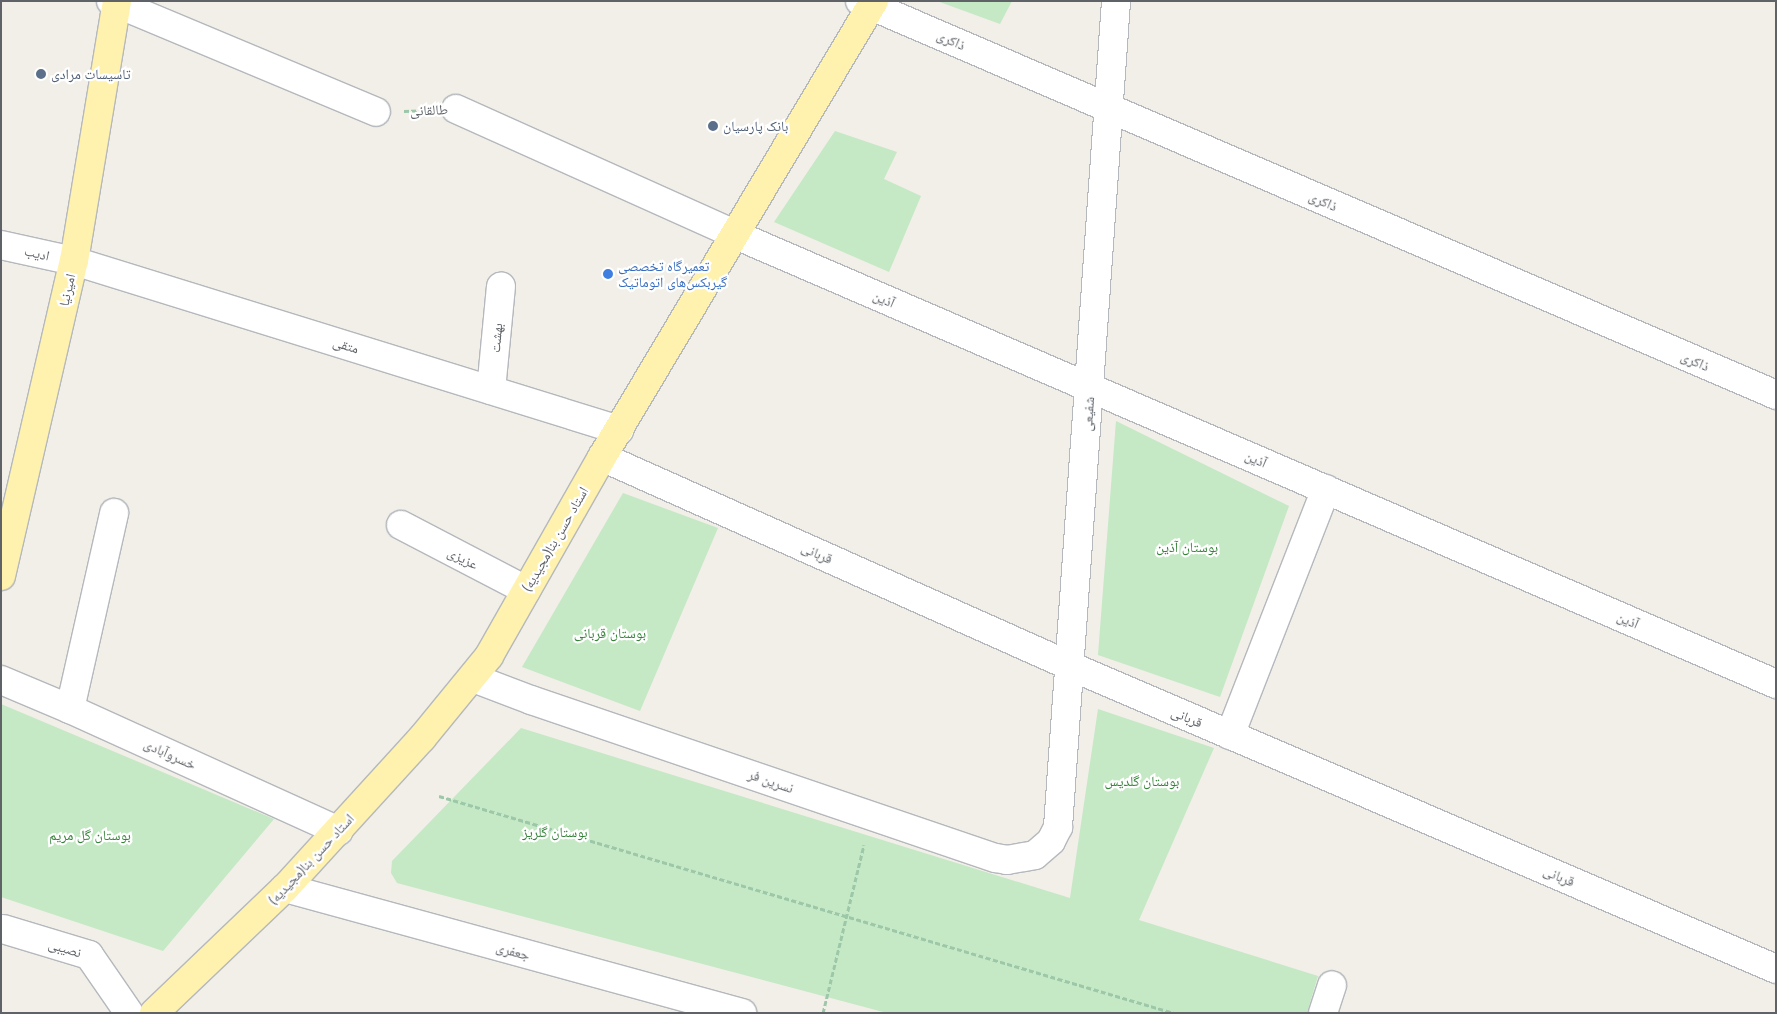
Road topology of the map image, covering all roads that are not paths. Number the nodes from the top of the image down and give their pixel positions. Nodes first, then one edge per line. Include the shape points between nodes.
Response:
1 (1116, 1) edge
2 (115, 2) edge
3 (868, 3) edge
4 (1108, 108) junction
5 (456, 109) road end
6 (376, 112) road end
7 (736, 235) junction
8 (1, 245) edge
9 (74, 261) junction
10 (501, 286) dead end
11 (1090, 388) junction
12 (492, 390) junction
13 (1776, 396) edge
14 (619, 430) junction
15 (602, 457) junction
16 (1326, 490) junction
17 (10, 501) edge
18 (114, 513) dead end
19 (401, 526) dead end
20 (1, 576) edge
21 (526, 590) junction
22 (1070, 666) junction
23 (473, 678) junction
24 (1, 680) edge
25 (1776, 684) edge
26 (70, 708) junction
27 (1230, 735) junction
28 (1058, 827) joint
29 (338, 831) junction
30 (285, 888) junction
31 (3, 928) dead end
32 (1776, 969) edge
33 (1332, 985) dead end
34 (129, 1013) edge
35 (154, 1013) edge
36 (742, 1013) edge
37 (1324, 1013) edge

1 - 4 street, شفیعی
2 - 6 street
2 - 9 main road, امیرنیا
3 - 4 street, ذاکری
3 - 7 main road, استاد حسن بنا(مجیدیه)
4 - 11 street, شفیعی
4 - 13 street, ذاکری
5 - 7 street, طالقانی
7 - 11 street, آذین
7 - 14 main road, استاد حسن بنا(مجیدیه)
8 - 9 street, ادیب
9 - 12 street, متقی
9 - 17 main road, امیرنیا
10 - 12 street, بهشت
11 - 16 street, آذین
11 - 22 street, شفیعی
12 - 14 street, متقی
14 - 15 main road, استاد حسن بنا(مجیدیه)
15 - 21 main road, استاد حسن بنا(مجیدیه)
15 - 22 street, قربانی
16 - 25 street, آذین
16 - 27 street
17 - 20 main road, امیرنیا
18 - 26 street
19 - 21 street, عزیزی
21 - 23 main road, استاد حسن بنا(مجیدیه)
22 - 27 street, قربانی
22 - 28 street, شفیعی
23 - 28 street, نسرین فر via 996,858 1007,860 1035,854 1052,841
23 - 29 main road, استاد حسن بنا(مجیدیه)
24 - 26 street, خسروآبادی
26 - 29 street, خسروآبادی
27 - 32 street, قربانی
29 - 30 main road, استاد حسن بنا(مجیدیه)
30 - 35 main road, استاد حسن بنا(مجیدیه)
30 - 36 street, جعفری
31 - 34 street, نصیبی via 89,955
33 - 37 street

